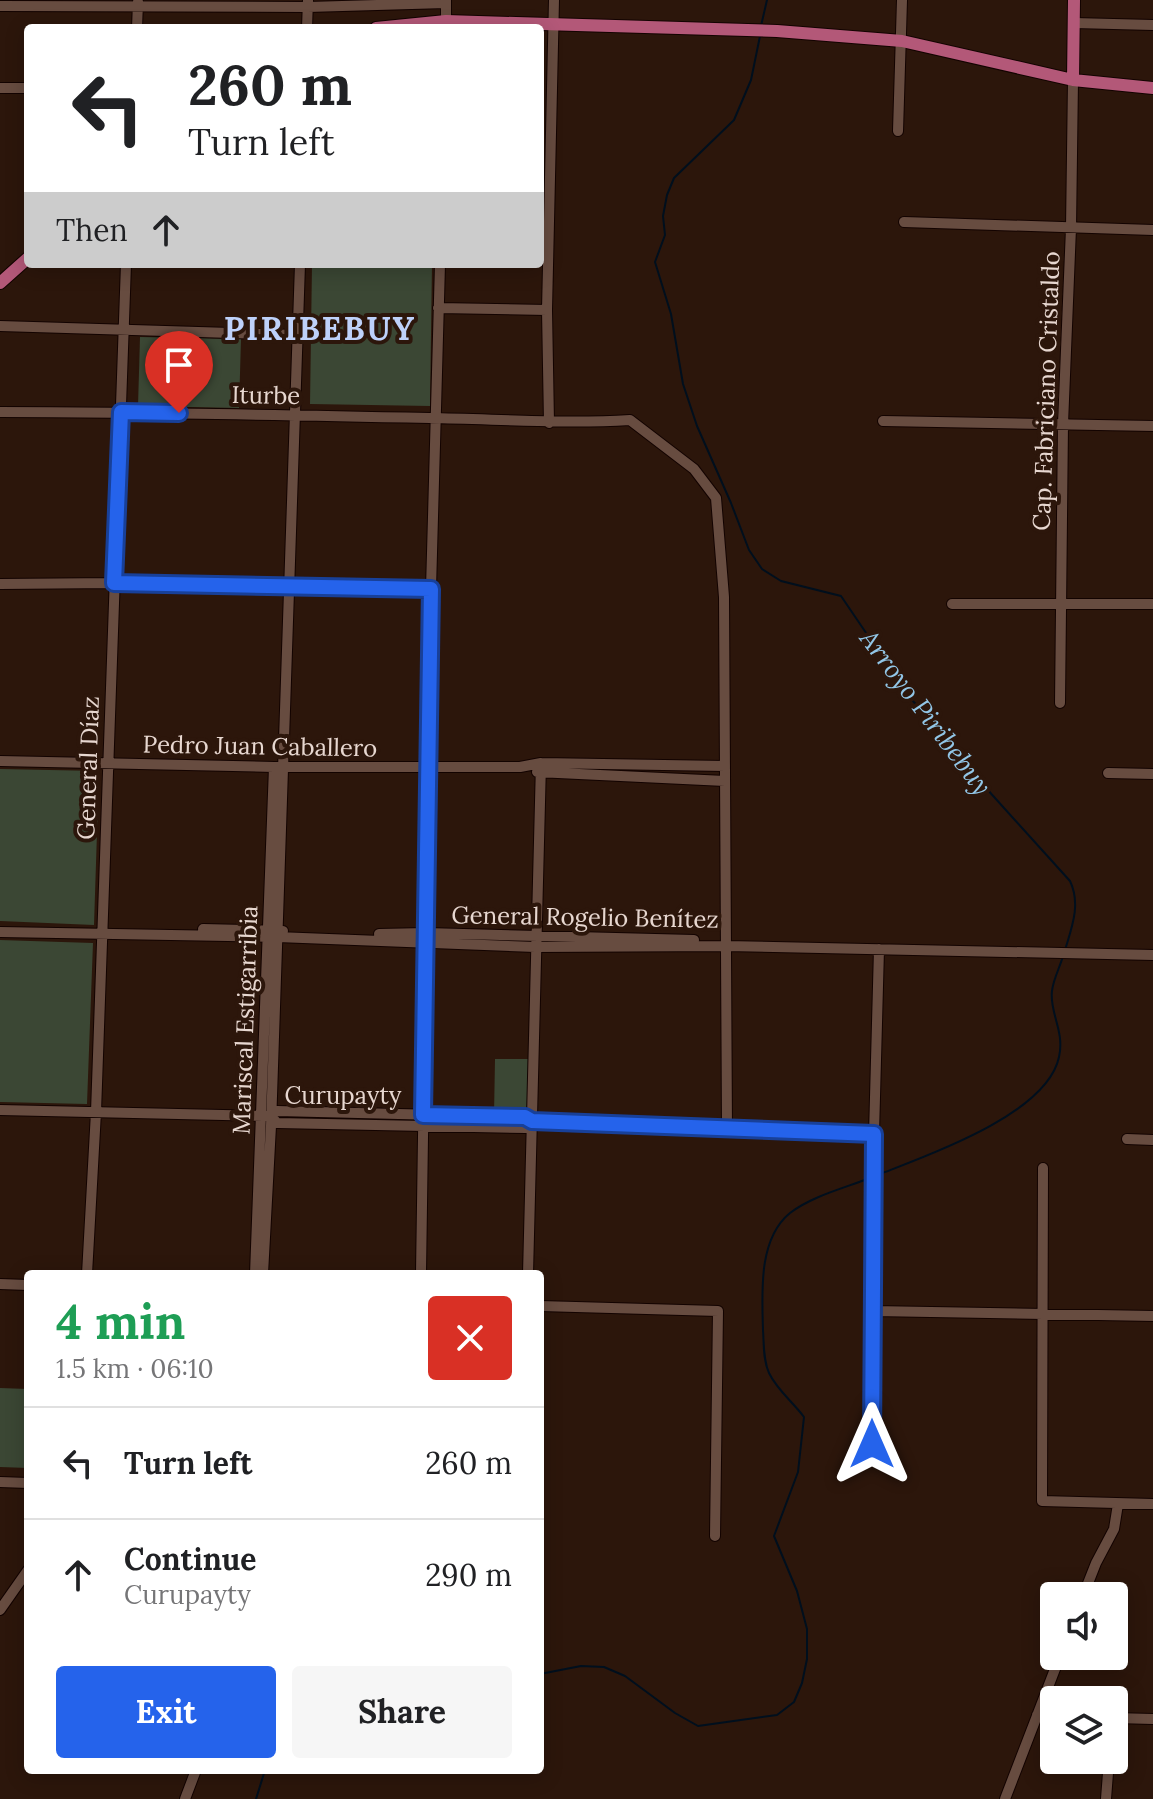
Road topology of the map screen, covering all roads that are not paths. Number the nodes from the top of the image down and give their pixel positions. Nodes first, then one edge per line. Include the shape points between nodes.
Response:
1 (554, 0) edge
2 (902, 0) edge
3 (1074, 0) edge
4 (446, 2) edge
5 (138, 3) edge
6 (308, 4) edge
7 (0, 6) edge
8 (1074, 23) junction
9 (137, 24) edge
10 (307, 24) edge
11 (446, 24) edge
12 (544, 25) edge
13 (553, 25) junction
14 (1153, 25) edge
15 (902, 41) junction
16 (1073, 80) junction
17 (0, 88) edge
18 (24, 88) edge
19 (1153, 88) edge
20 (546, 97) edge
21 (898, 131) dead end
22 (545, 220) edge
23 (904, 222) dead end
24 (1071, 228) junction
25 (1153, 230) edge
26 (24, 262) edge
27 (126, 268) edge
28 (300, 268) edge
29 (440, 268) edge
30 (0, 283) edge
31 (438, 308) junction
32 (547, 310) junction
33 (0, 326) edge
34 (124, 330) junction
35 (298, 335) junction
36 (0, 412) edge
37 (121, 412) junction
38 (296, 415) junction
39 (436, 418) junction
40 (883, 421) dead end
41 (549, 423) junction
42 (1063, 424) junction
43 (1153, 426) edge
44 (114, 583) junction
45 (0, 584) edge
46 (290, 588) junction
47 (431, 589) junction
48 (1061, 603) junction
49 (952, 604) dead end
50 (1153, 604) edge
51 (1060, 703) dead end
52 (0, 761) edge
53 (108, 764) junction
54 (725, 766) junction
55 (279, 767) junction
56 (429, 767) junction
57 (541, 768) junction
58 (1108, 773) dead end
59 (1153, 774) edge
60 (725, 781) junction
61 (0, 929) edge
62 (102, 931) junction
63 (273, 934) junction
64 (426, 937) junction
65 (536, 942) junction
66 (726, 943) junction
67 (879, 949) junction
68 (1153, 955) edge
69 (0, 1110) edge
70 (96, 1112) junction
71 (266, 1116) junction
72 (423, 1121) junction
73 (532, 1121) junction
74 (727, 1129) junction
75 (874, 1134) junction
76 (1127, 1139) dead end
77 (1153, 1140) edge
78 (1043, 1168) dead end
79 (87, 1270) edge
80 (255, 1270) edge
81 (263, 1270) edge
82 (421, 1270) edge
83 (528, 1270) edge
84 (0, 1284) edge
85 (24, 1285) edge
86 (544, 1306) edge
87 (873, 1311) junction
88 (1044, 1315) junction
89 (1153, 1316) edge
90 (872, 1444) dead end
91 (0, 1482) edge
92 (24, 1483) edge
93 (1118, 1504) junction
94 (1153, 1504) edge
95 (715, 1536) dead end
96 (24, 1576) edge
97 (1089, 1582) edge
98 (0, 1610) edge
99 (1055, 1670) edge
100 (1037, 1715) joint
101 (1128, 1718) edge
102 (1153, 1719) edge
103 (194, 1774) edge
104 (1108, 1774) edge
105 (185, 1799) edge
106 (1005, 1799) edge
107 (1106, 1799) edge

1 - 13 street
2 - 15 street
3 - 8 main road
4 - 6 street
4 - 11 street
5 - 6 street
5 - 7 street
5 - 9 street
6 - 10 street
8 - 14 street
8 - 16 main road
12 - 13 main road
13 - 15 main road via 735,29
13 - 20 street
15 - 16 main road
15 - 21 street
16 - 19 main road
16 - 24 street, Cap. Fabriciano Cristaldo
17 - 18 street
20 - 22 street
22 - 32 street
23 - 24 street
24 - 25 street
24 - 42 street, Cap. Fabriciano Cristaldo
26 - 30 main road
27 - 34 street, General Díaz
28 - 35 street
29 - 31 street
31 - 32 street
31 - 39 street
32 - 41 street
33 - 34 street
34 - 35 street
34 - 37 street, General Díaz
35 - 38 street
36 - 37 street, Iturbe
37 - 38 street, Iturbe
37 - 44 street, General Díaz
38 - 39 street, Iturbe
38 - 46 street
39 - 41 street, Iturbe
39 - 47 street
40 - 42 street
41 - 54 street, Iturbe via 630,420 694,469 716,498 724,597
42 - 43 street
42 - 48 street, Cap. Fabriciano Cristaldo
44 - 45 street
44 - 46 street
44 - 53 street, General Díaz
46 - 47 street
46 - 55 street
47 - 56 street
48 - 49 street
48 - 50 street
48 - 51 street, Cap. Fabriciano Cristaldo
52 - 53 street, Pedro Juan Caballero
53 - 55 street, Pedro Juan Caballero
53 - 62 street, General Díaz
54 - 57 street
54 - 60 street, Iturbe
55 - 56 street, Pedro Juan Caballero
55 - 63 street
56 - 57 street, Pedro Juan Caballero
56 - 64 street
57 - 60 street
57 - 65 street
58 - 59 street
60 - 66 street, Iturbe
61 - 62 street, General Rogelio Benítez
62 - 63 street, General Rogelio Benítez
62 - 70 street, General Díaz
63 - 64 street, General Rogelio Benítez
63 - 71 street
64 - 65 street, General Rogelio Benítez
64 - 72 street
65 - 66 street, General Rogelio Benítez
65 - 73 street
66 - 67 street, General Rogelio Benítez
66 - 74 street, Iturbe
67 - 68 street, General Rogelio Benítez
67 - 75 street
69 - 70 street, Curupayty
70 - 71 street, Curupayty
70 - 79 street, General Díaz
71 - 72 street, Curupayty via 277,1111
71 - 80 street, Mariscal Estigarribia
71 - 81 street
72 - 73 street, Curupayty
72 - 82 street
73 - 74 street, Curupayty
73 - 83 street
74 - 75 street, Curupayty
75 - 87 street
76 - 77 street
78 - 88 street
84 - 85 street
86 - 95 street via 718,1311
87 - 88 street
87 - 90 street
88 - 89 street
88 - 93 street via 1042,1501
91 - 92 street
93 - 94 street
93 - 97 street via 1114,1529
96 - 98 street
99 - 100 street
100 - 106 street
101 - 102 street
103 - 105 street
104 - 107 street

